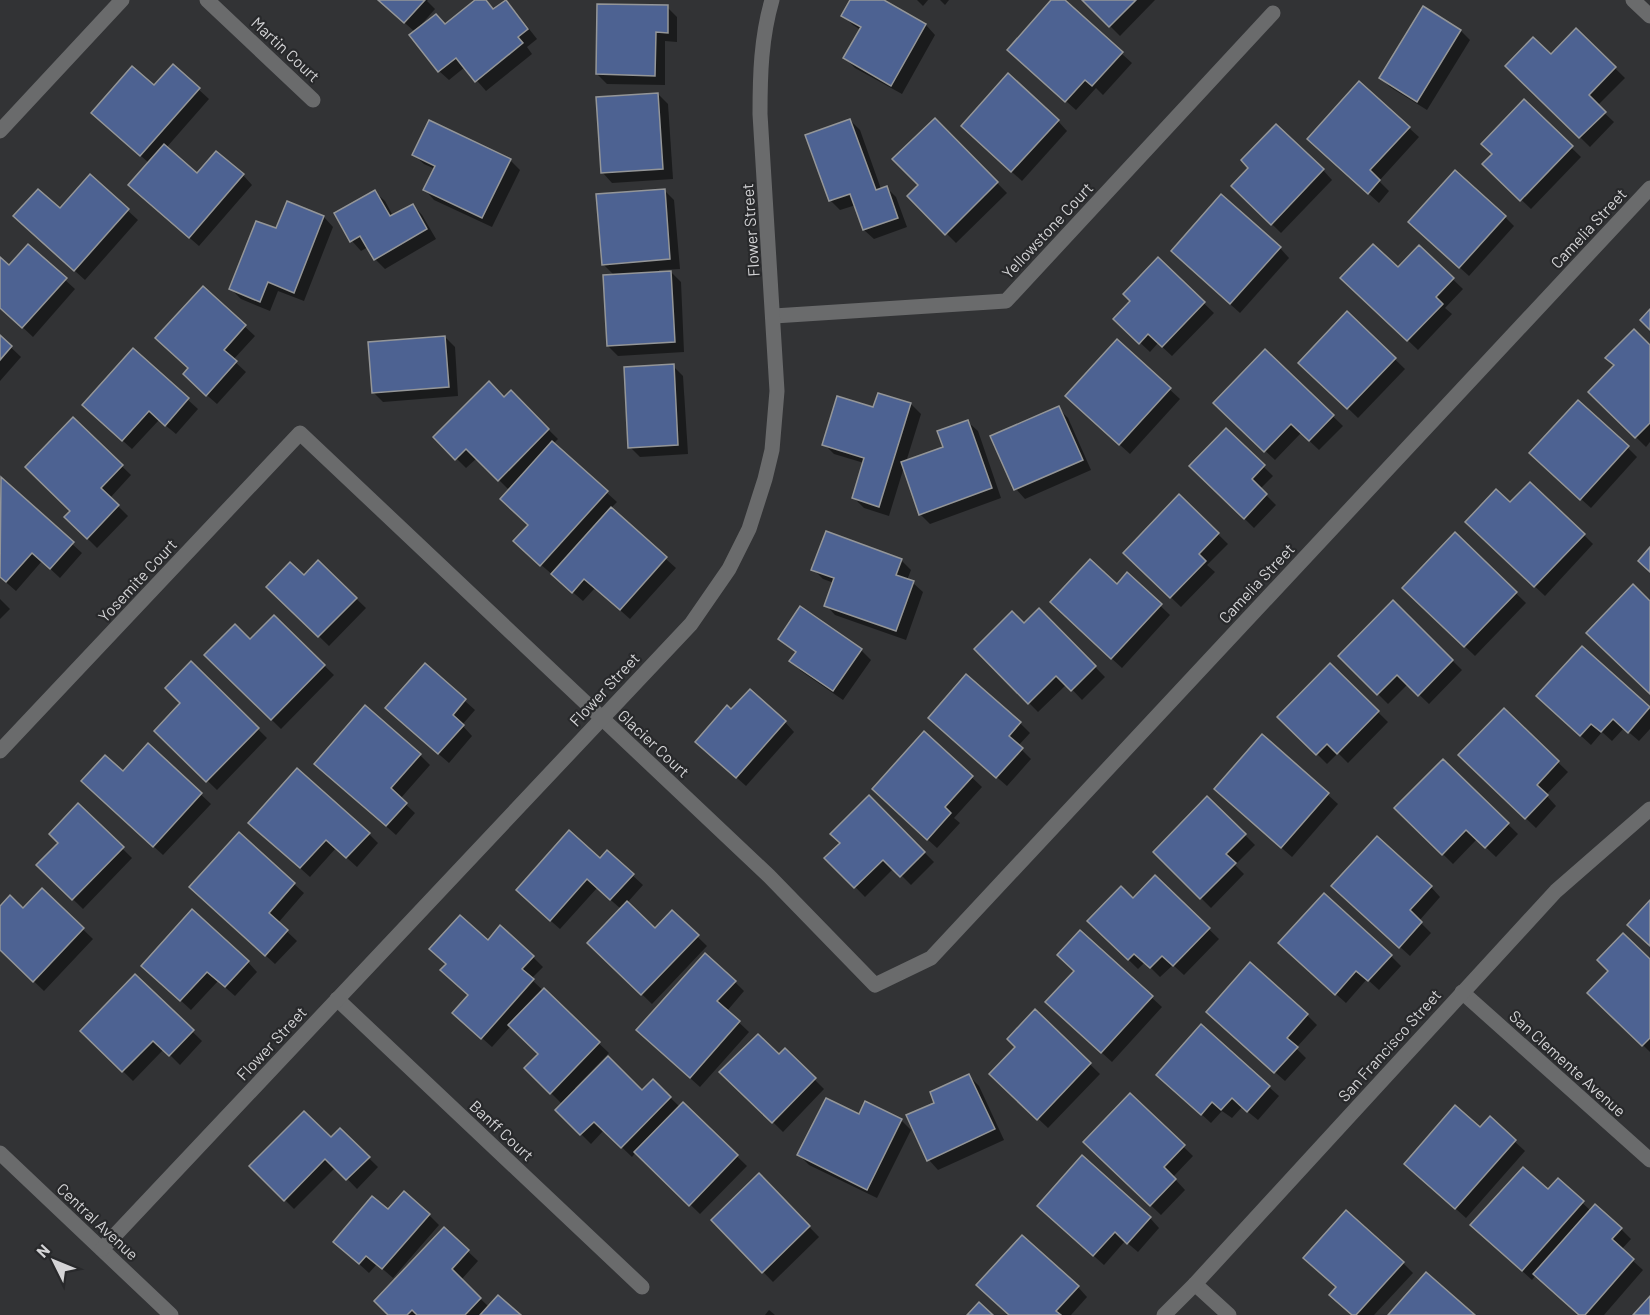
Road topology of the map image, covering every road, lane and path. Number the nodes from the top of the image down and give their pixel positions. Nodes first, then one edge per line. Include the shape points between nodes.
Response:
1 (122, 0) edge
2 (207, 0) edge
3 (771, 0) edge
4 (1633, 0) edge
5 (1273, 13) dead end
6 (1650, 16) edge
7 (313, 100) dead end
8 (0, 131) edge
9 (1650, 188) edge
10 (774, 316) junction
11 (300, 433) joint
12 (602, 718) junction
13 (0, 751) edge
14 (1650, 808) edge
15 (875, 985) joint
16 (1462, 992) junction
17 (337, 999) junction
18 (0, 1153) edge
19 (1650, 1160) edge
20 (102, 1249) junction
21 (1195, 1284) junction
22 (642, 1287) dead end
23 (171, 1315) edge
24 (1164, 1315) edge
25 (1229, 1315) edge

1 - 8 street
2 - 7 street, Martin Court
3 - 10 street, Flower Street via 764,30 760,114
4 - 6 street
5 - 10 street, Yellowstone Court via 1006,301
9 - 15 street, Camelia Street via 931,958
10 - 12 street, Flower Street via 777,391 772,450 748,529 729,569 691,624
11 - 12 street, Glacier Court
11 - 13 street, Yosemite Court
12 - 15 street, Glacier Court via 769,876
12 - 17 street, Flower Street
14 - 16 street, San Francisco Street via 1556,891
16 - 19 street, San Clemente Avenue
16 - 21 street, San Francisco Street
17 - 20 street, Flower Street
17 - 22 street, Banff Court
18 - 20 street, Central Avenue
20 - 23 street, Central Avenue
21 - 24 street, San Francisco Street
21 - 25 street

